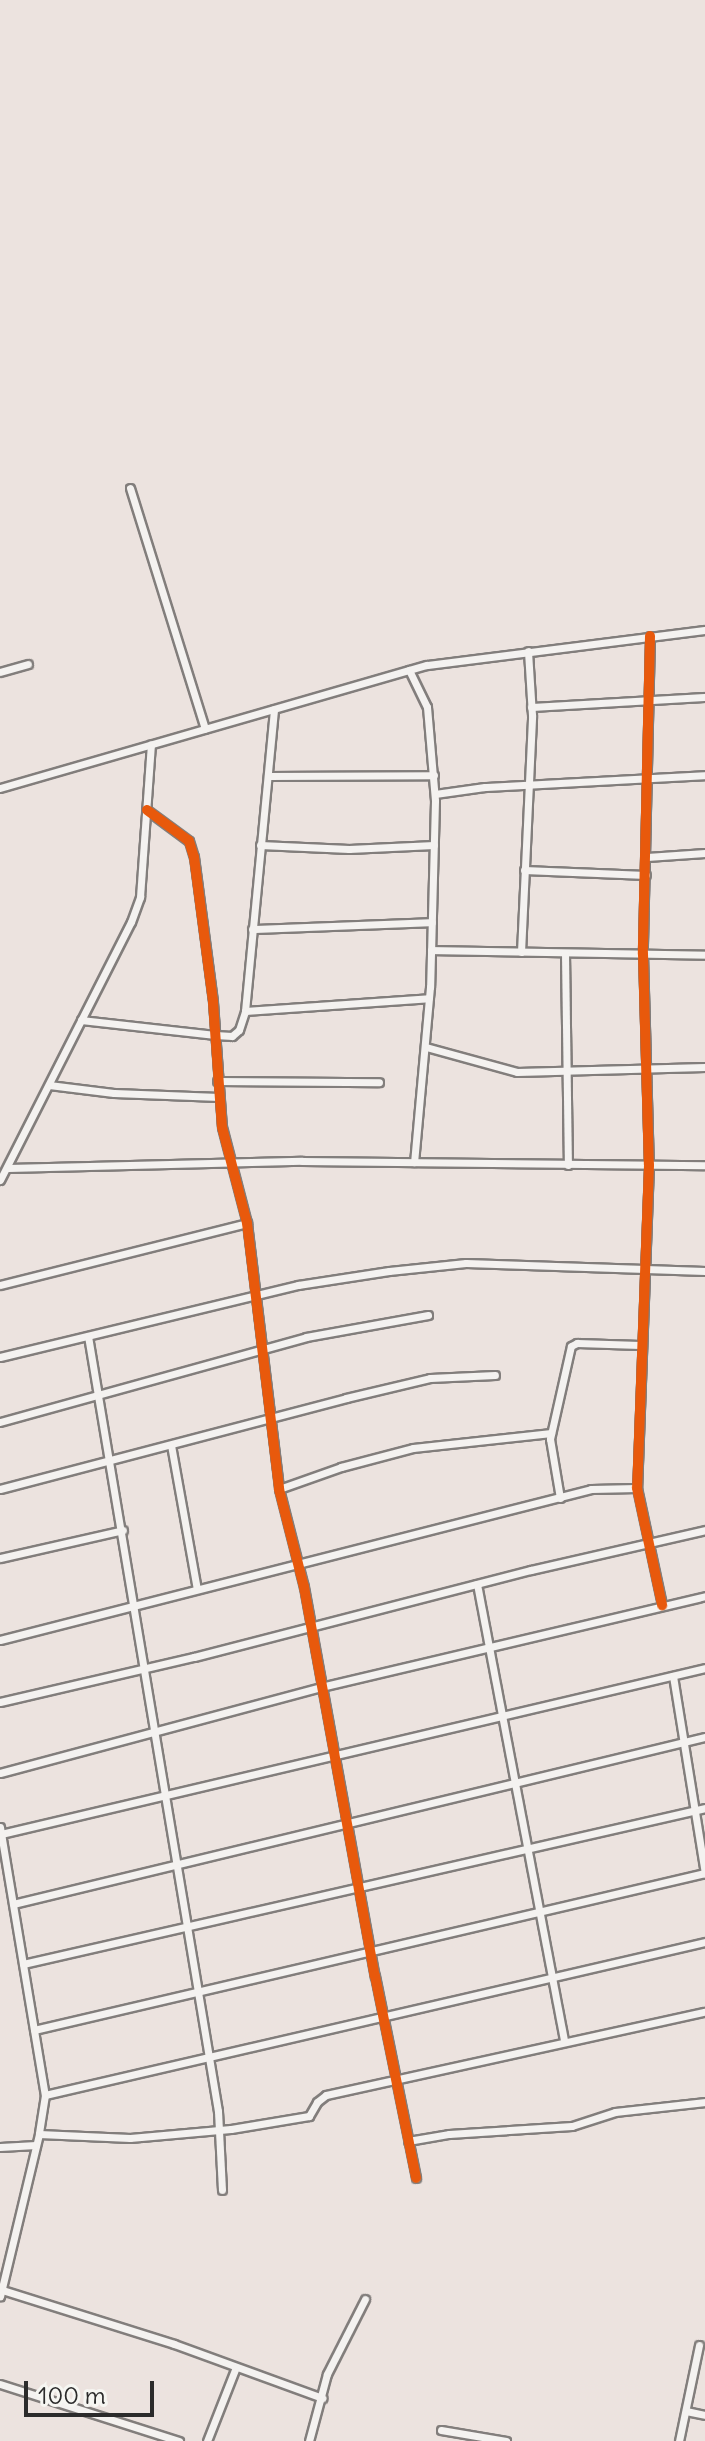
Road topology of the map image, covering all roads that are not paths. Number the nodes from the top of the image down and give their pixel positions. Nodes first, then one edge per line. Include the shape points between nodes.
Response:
1 (130, 488) dead end
2 (705, 630) edge
3 (650, 636) junction
4 (528, 651) junction
5 (28, 664) dead end
6 (409, 670) junction
7 (0, 672) edge
8 (705, 697) edge
9 (650, 700) junction
10 (531, 707) junction
11 (274, 709) junction
12 (205, 729) junction
13 (151, 744) junction
14 (434, 775) junction
15 (705, 775) edge
16 (268, 776) junction
17 (649, 778) junction
18 (528, 785) junction
19 (0, 788) edge
20 (435, 794) junction
21 (147, 810) junction
22 (260, 845) junction
23 (434, 845) junction
24 (705, 853) edge
25 (647, 857) junction
26 (524, 870) junction
27 (646, 875) junction
28 (432, 922) junction
29 (252, 929) junction
30 (431, 950) junction
31 (521, 952) junction
32 (565, 954) junction
33 (643, 954) junction
34 (705, 955) edge
35 (429, 998) junction
36 (245, 1011) junction
37 (81, 1020) junction
38 (215, 1035) junction
39 (426, 1047) junction
40 (705, 1067) edge
41 (646, 1069) junction
42 (565, 1070) junction
43 (217, 1081) junction
44 (379, 1082) dead end
45 (49, 1085) junction
46 (219, 1097) junction
47 (232, 1162) junction
48 (414, 1162) junction
49 (568, 1165) junction
50 (649, 1165) junction
51 (705, 1165) edge
52 (8, 1168) junction
53 (0, 1180) edge
54 (247, 1223) junction
55 (644, 1270) junction
56 (705, 1271) edge
57 (0, 1285) edge
58 (255, 1297) junction
59 (428, 1315) dead end
60 (88, 1336) junction
61 (640, 1345) junction
62 (263, 1351) junction
63 (0, 1357) edge
64 (495, 1375) dead end
65 (99, 1398) junction
66 (268, 1419) junction
67 (0, 1422) edge
68 (551, 1433) junction
69 (171, 1445) junction
70 (110, 1460) junction
71 (637, 1488) junction
72 (0, 1489) edge
73 (279, 1489) junction
74 (560, 1498) junction
75 (123, 1530) junction
76 (705, 1530) edge
77 (648, 1543) junction
78 (0, 1558) edge
79 (298, 1565) junction
80 (477, 1584) junction
81 (197, 1589) junction
82 (705, 1596) edge
83 (133, 1605) junction
84 (662, 1605) junction
85 (310, 1627) junction
86 (0, 1640) edge
87 (488, 1646) junction
88 (144, 1668) junction
89 (705, 1668) edge
90 (673, 1676) junction
91 (321, 1687) junction
92 (0, 1702) edge
93 (503, 1717) junction
94 (155, 1731) junction
95 (705, 1737) edge
96 (681, 1742) junction
97 (335, 1757) junction
98 (0, 1773) edge
99 (514, 1781) junction
100 (164, 1796) junction
101 (705, 1808) edge
102 (694, 1810) junction
103 (347, 1822) junction
104 (1, 1831) edge
105 (526, 1848) junction
106 (175, 1864) junction
107 (705, 1873) edge
108 (4, 1874) edge
109 (358, 1885) junction
110 (13, 1904) junction
111 (539, 1911) junction
112 (187, 1927) junction
113 (705, 1942) edge
114 (370, 1953) junction
115 (23, 1964) junction
116 (553, 1976) junction
117 (197, 1993) junction
118 (705, 2012) edge
119 (382, 2016) junction
120 (34, 2030) junction
121 (564, 2041) junction
122 (209, 2057) junction
123 (395, 2080) junction
124 (45, 2095) junction
125 (705, 2102) edge
126 (221, 2130) junction
127 (39, 2134) junction
128 (408, 2141) junction
129 (36, 2145) junction
130 (0, 2147) edge
131 (416, 2178) dead end
132 (222, 2190) dead end
133 (1, 2293) edge
134 (365, 2299) dead end
135 (699, 2345) dead end
136 (236, 2367) junction
137 (0, 2384) edge
138 (322, 2398) junction
139 (686, 2411) junction
140 (705, 2415) edge
141 (441, 2430) dead end
142 (179, 2441) edge
143 (207, 2441) edge
144 (309, 2441) edge
145 (506, 2441) edge
146 (679, 2441) edge

1 - 12 street
2 - 3 street
3 - 4 street
3 - 9 street
4 - 6 street
4 - 10 street
5 - 7 street
6 - 11 street
6 - 14 street via 427,707
8 - 9 street
9 - 10 street
9 - 17 street
10 - 18 street
11 - 12 street
11 - 16 street
12 - 13 street
13 - 19 street
13 - 21 street
14 - 16 street
14 - 20 street
15 - 17 street
16 - 22 street
17 - 18 street
17 - 25 street
18 - 20 street
18 - 26 street
20 - 23 street
21 - 37 street via 140,897
21 - 38 street via 189,841 194,857
22 - 23 street
22 - 29 street
23 - 28 street
24 - 25 street
25 - 27 street
26 - 27 street
26 - 31 street
27 - 33 street
28 - 29 street
28 - 30 street
29 - 36 street
30 - 31 street
30 - 35 street
31 - 32 street
32 - 33 street
32 - 42 street
33 - 34 street
33 - 41 street
35 - 36 street
35 - 39 street
36 - 38 street via 232,1036
37 - 38 street
37 - 45 street
38 - 43 street
39 - 42 street via 517,1072
39 - 48 street
40 - 41 street
41 - 42 street
41 - 50 street
42 - 49 street
43 - 44 street
43 - 46 street
45 - 46 street
45 - 52 street
46 - 47 street
47 - 48 street
47 - 52 street
47 - 54 street
48 - 49 street
49 - 50 street
50 - 51 street
50 - 55 street
52 - 53 street
54 - 57 street
54 - 58 street
55 - 56 street
55 - 58 street via 466,1263 337,1278
55 - 61 street
58 - 60 street
58 - 62 street
59 - 62 street via 306,1337
60 - 63 street
60 - 65 street
61 - 68 street via 571,1346
61 - 71 street
62 - 65 street
62 - 66 street
64 - 66 street via 430,1378
65 - 67 street
65 - 70 street
66 - 69 street
66 - 73 street
68 - 73 street via 413,1448
68 - 74 street
69 - 70 street
69 - 81 street
70 - 72 street
70 - 75 street
71 - 74 street via 591,1489
71 - 77 street
73 - 79 street
74 - 79 street
75 - 78 street
75 - 83 street
76 - 77 street
77 - 80 street
77 - 84 street
79 - 81 street
79 - 85 street
80 - 85 street
80 - 87 street
81 - 83 street
82 - 84 street
83 - 86 street
83 - 88 street
84 - 87 street
85 - 88 street
85 - 91 street
87 - 91 street
87 - 93 street
88 - 92 street
88 - 94 street
89 - 90 street
90 - 93 street
90 - 96 street
91 - 94 street
91 - 97 street
93 - 97 street
93 - 99 street
94 - 98 street
94 - 100 street
95 - 96 street
96 - 99 street
96 - 102 street
97 - 100 street
97 - 103 street
99 - 103 street
99 - 105 street
100 - 104 street
100 - 106 street
101 - 102 street
102 - 105 street
102 - 107 street
103 - 106 street
103 - 109 street
104 - 108 street
105 - 109 street
105 - 111 street
106 - 110 street
106 - 112 street
107 - 111 street
108 - 110 street
109 - 112 street
109 - 114 street
110 - 115 street
111 - 114 street
111 - 116 street
112 - 115 street
112 - 117 street
113 - 116 street
114 - 117 street
114 - 119 street
115 - 120 street
116 - 119 street
116 - 121 street
117 - 120 street
117 - 122 street
118 - 121 street
119 - 122 street
119 - 123 street
120 - 124 street
121 - 123 street
122 - 124 street
122 - 126 street
123 - 126 street via 326,2095 309,2116
123 - 128 street
124 - 127 street
125 - 128 street via 615,2112 572,2126
126 - 127 street via 130,2138
126 - 132 street
127 - 129 street
128 - 131 street
129 - 130 street
129 - 133 street
133 - 136 street
134 - 138 street via 332,2363
135 - 139 street
136 - 138 street
136 - 143 street
137 - 142 street
138 - 144 street
139 - 140 street
139 - 146 street
141 - 145 street

